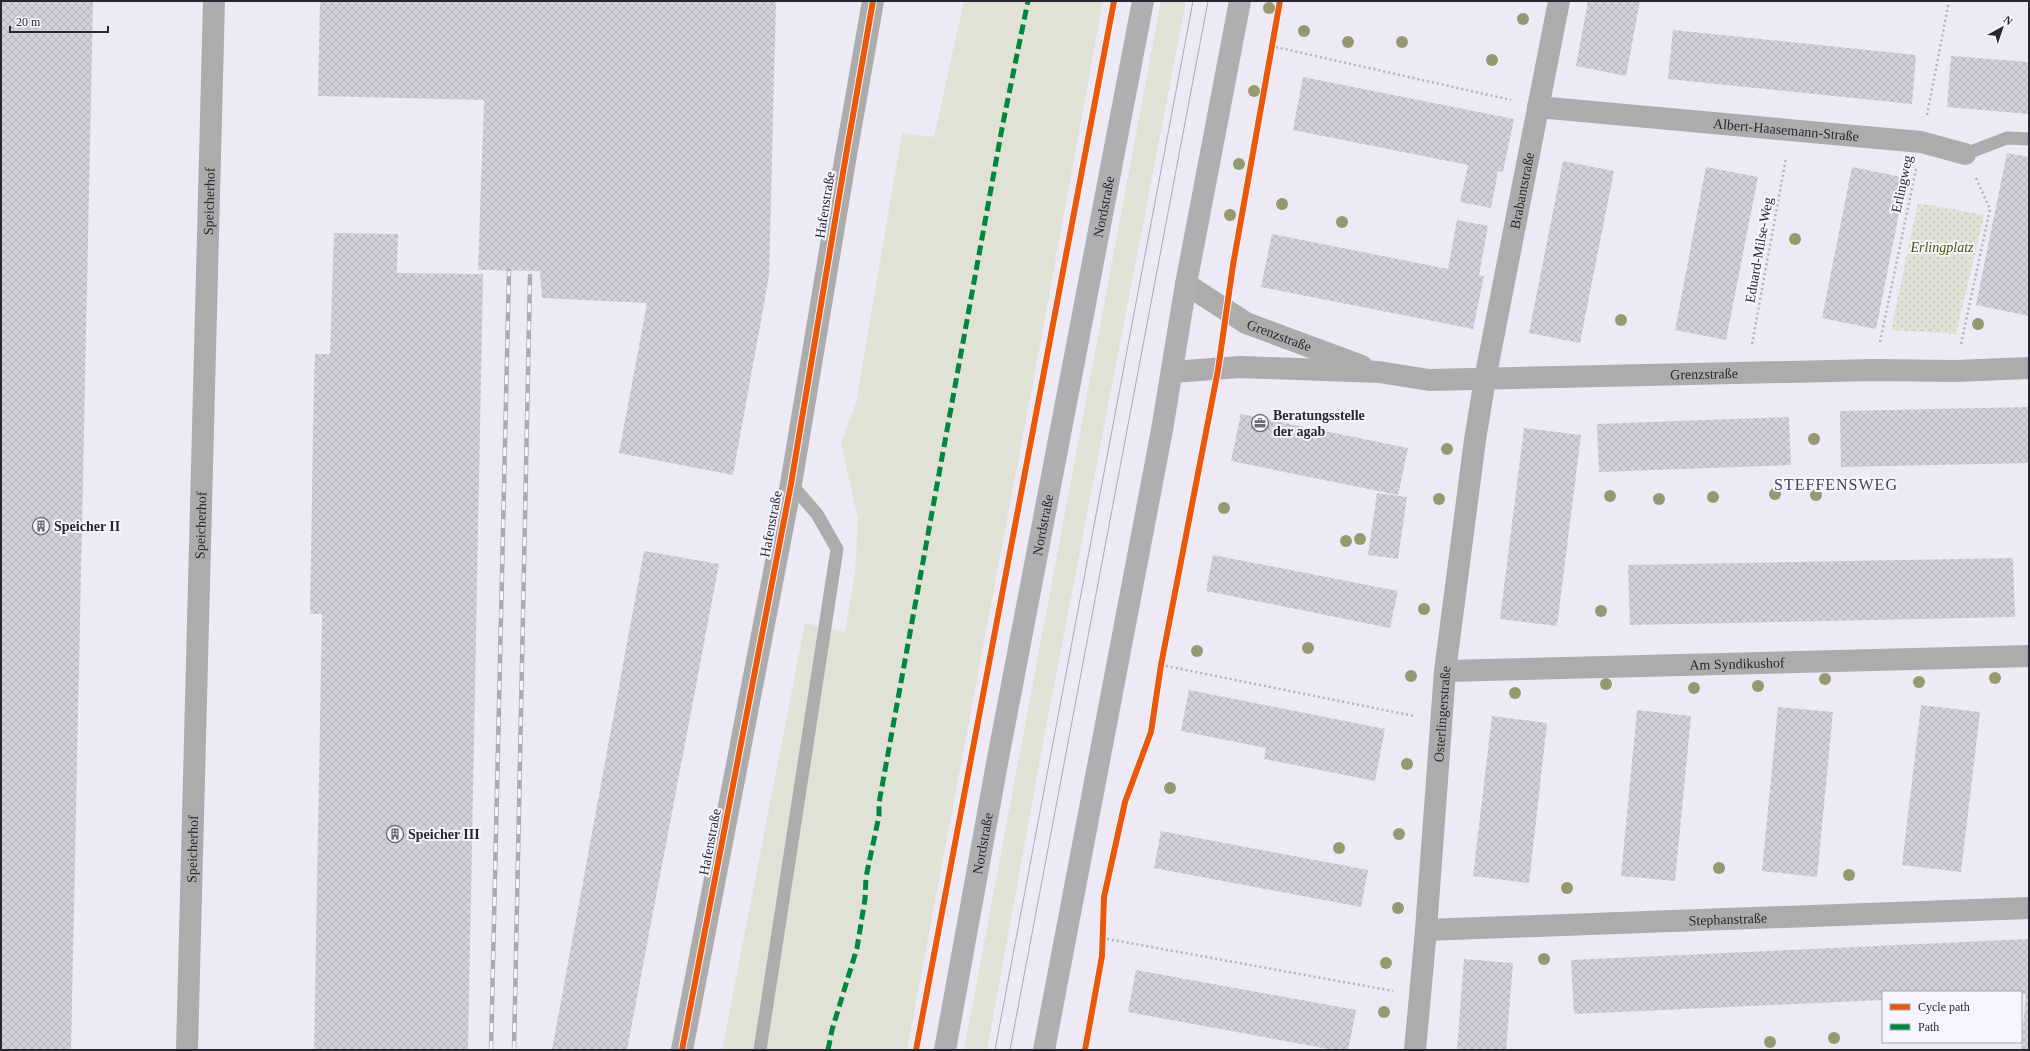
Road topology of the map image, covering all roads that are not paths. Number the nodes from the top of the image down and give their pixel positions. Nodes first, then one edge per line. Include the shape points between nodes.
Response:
1 (214, 1) edge
2 (873, 1) edge
3 (1143, 1) edge
4 (1240, 1) edge
5 (1559, 1) edge
6 (1538, 107) junction
7 (2029, 139) edge
8 (1965, 154) joint
9 (1186, 284) junction
10 (2029, 368) edge
11 (1172, 372) junction
12 (1379, 372) junction
13 (1485, 380) junction
14 (791, 484) junction
15 (2029, 656) edge
16 (1445, 671) junction
17 (2029, 908) edge
18 (1426, 930) junction
19 (187, 1050) edge
20 (682, 1050) edge
21 (760, 1050) edge
22 (945, 1050) edge
23 (1044, 1050) edge
24 (1415, 1050) edge

1 - 19 street, Speicherhof
2 - 14 street, Hafenstraße
3 - 22 main road, Nordstraße via 998,758
4 - 9 main road
5 - 6 street, Brabantstraße
6 - 8 street, Albert-Haasemann-Straße via 1921,142
6 - 13 street, Brabantstraße
7 - 8 lane via 2007,138
9 - 11 main road
9 - 12 street, Grenzstraße via 1246,323
10 - 13 street, Grenzstraße
11 - 12 street, Grenzstraße via 1240,367
11 - 23 main road
12 - 13 street, Grenzstraße via 1429,380
13 - 16 street, Osterlingerstraße
14 - 20 street, Hafenstraße
14 - 21 lane via 817,514 837,549
15 - 16 street, Am Syndikushof
16 - 18 street, Osterlingerstraße
17 - 18 street, Stephanstraße
18 - 24 street, Osterlingerstraße

